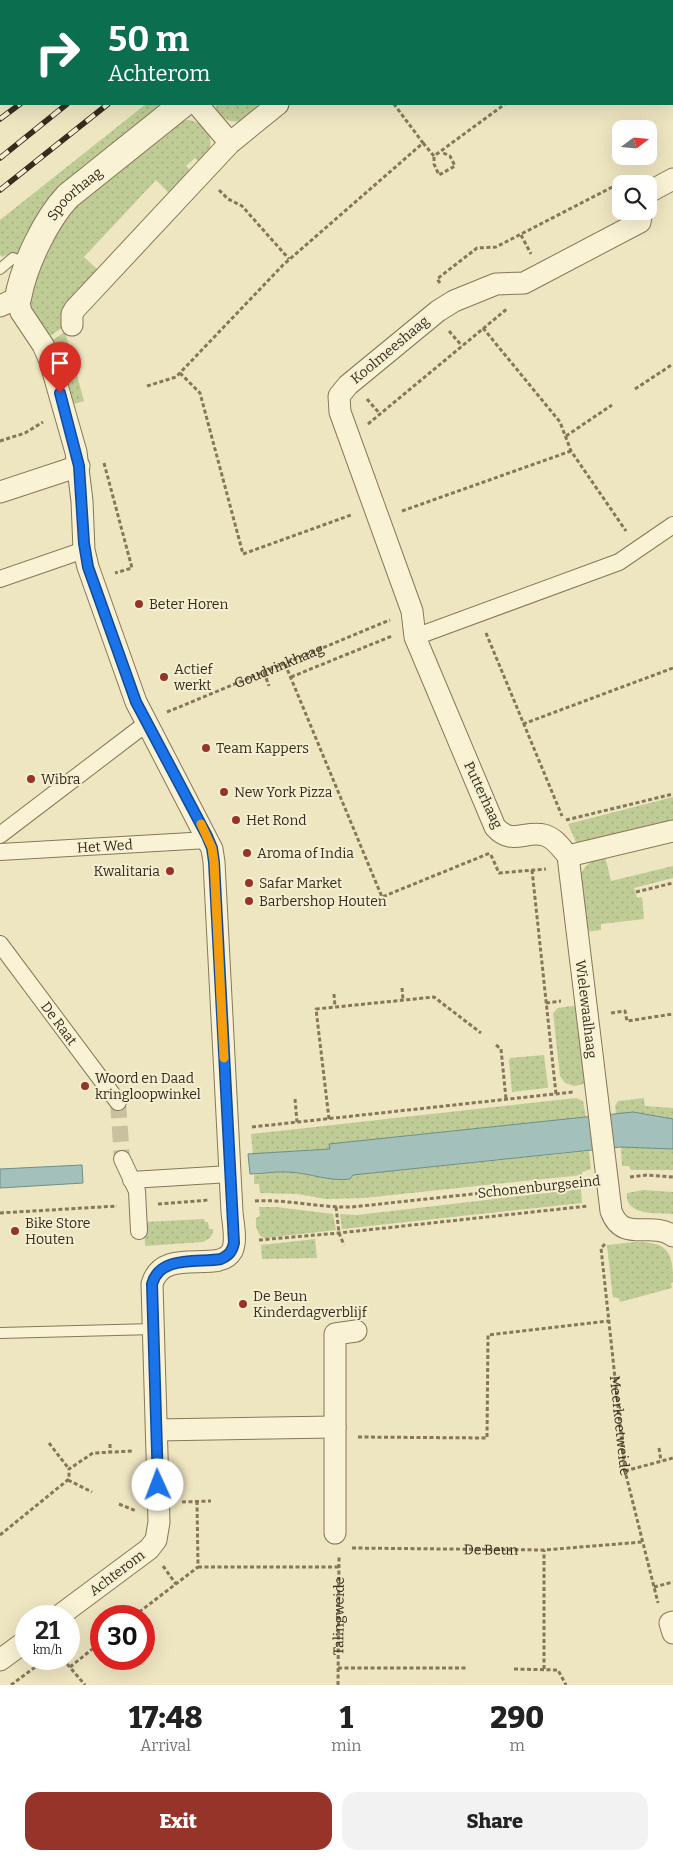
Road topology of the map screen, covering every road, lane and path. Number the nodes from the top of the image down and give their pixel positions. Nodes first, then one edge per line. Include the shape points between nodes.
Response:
1 (182, 105) edge
2 (199, 105) edge
3 (277, 105) edge
4 (395, 105) edge
5 (504, 105) edge
6 (230, 143) junction
7 (424, 143) junction
8 (441, 152) junction
9 (434, 156) junction
10 (201, 173) junction
11 (673, 179) edge
12 (612, 187) edge
13 (657, 188) edge
14 (640, 220) edge
15 (289, 259) junction
16 (28, 264) junction
17 (0, 269) edge
18 (507, 283) junction
19 (454, 301) junction
20 (9, 302) edge
21 (72, 325) dead end
22 (484, 328) junction
23 (673, 364) edge
24 (180, 373) junction
25 (146, 386) dead end
26 (635, 390) dead end
27 (612, 405) dead end
28 (566, 436) junction
29 (350, 439) junction
30 (571, 451) junction
31 (103, 457) dead end
32 (79, 466) junction
33 (0, 492) edge
34 (377, 513) junction
35 (673, 524) edge
36 (639, 548) junction
37 (84, 550) junction
38 (0, 579) edge
39 (93, 580) junction
40 (412, 611) junction
41 (478, 614) junction
42 (415, 637) junction
43 (285, 664) junction
44 (673, 668) edge
45 (264, 672) junction
46 (291, 677) junction
47 (269, 686) dead end
48 (147, 724) junction
49 (523, 724) junction
50 (673, 794) edge
51 (564, 820) junction
52 (673, 832) edge
53 (0, 835) edge
54 (507, 836) junction
55 (208, 840) junction
56 (0, 852) edge
57 (490, 853) junction
58 (568, 856) junction
59 (532, 870) junction
60 (673, 883) edge
61 (636, 892) dead end
62 (0, 944) edge
63 (402, 988) dead end
64 (334, 994) dead end
65 (403, 1000) junction
66 (335, 1007) junction
67 (673, 1014) edge
68 (627, 1022) dead end
69 (481, 1034) dead end
70 (496, 1045) dead end
71 (556, 1094) junction
72 (295, 1099) dead end
73 (598, 1099) junction
74 (506, 1100) junction
75 (118, 1102) tunnel mouth
76 (329, 1119) junction
77 (297, 1122) junction
78 (228, 1130) junction
79 (122, 1160) tunnel mouth
80 (606, 1171) junction
81 (230, 1174) junction
82 (673, 1177) edge
83 (131, 1180) junction
84 (232, 1202) junction
85 (336, 1207) junction
86 (620, 1226) junction
87 (139, 1231) dead end
88 (339, 1234) junction
89 (673, 1236) edge
90 (234, 1243) junction
91 (344, 1245) dead end
92 (609, 1321) junction
93 (154, 1329) junction
94 (356, 1331) dead end
95 (0, 1333) edge
96 (335, 1432) junction
97 (157, 1440) junction
98 (49, 1443) dead end
99 (110, 1444) dead end
100 (660, 1448) dead end
101 (110, 1452) junction
102 (673, 1458) edge
103 (661, 1461) junction
104 (68, 1469) junction
105 (625, 1471) junction
106 (68, 1480) junction
107 (92, 1492) dead end
108 (197, 1501) dead end
109 (0, 1536) edge
110 (337, 1540) joint
111 (642, 1542) junction
112 (349, 1548) dead end
113 (544, 1550) junction
114 (198, 1566) junction
115 (339, 1567) junction
116 (673, 1582) edge
117 (654, 1587) junction
118 (74, 1605) edge
119 (148, 1605) edge
120 (672, 1626) edge
121 (15, 1649) edge
122 (90, 1651) edge
123 (80, 1659) edge
124 (0, 1660) edge
125 (338, 1668) junction
126 (466, 1668) dead end
127 (514, 1669) dead end
128 (544, 1669) junction
129 (31, 1670) edge
130 (72, 1670) edge
131 (11, 1685) edge
132 (85, 1685) edge
133 (338, 1685) edge
134 (566, 1685) edge

1 - 16 street, Spoorhaag via 64,200 51,216
2 - 6 street
3 - 6 street
4 - 7 path
5 - 8 path
6 - 10 street
7 - 9 path
7 - 15 path
8 - 9 path
8 - 9 path via 450,156 455,166 439,175
10 - 15 path via 228,198 242,206
10 - 21 street via 75,309
11 - 13 street
12 - 19 path via 496,247 477,248 437,279
14 - 18 street, Koolmeeshaag via 524,283
15 - 24 path
16 - 17 lane via 13,258
16 - 20 street, Spoorhaag
18 - 19 street, Koolmeeshaag via 483,288
18 - 22 path via 516,301
19 - 29 street, Koolmeeshaag via 438,310 343,390 338,403
20 - 32 street via 21,312 50,361
22 - 28 path via 560,422
22 - 29 path
23 - 26 path
24 - 25 path
24 - 34 path via 200,393 243,554
27 - 28 path
28 - 30 path
29 - 34 street, Koolmeeshaag
30 - 34 path
30 - 36 path
31 - 39 path via 132,568
32 - 33 street
32 - 37 street
34 - 40 street, Koolmeeshaag
35 - 36 street
36 - 41 street via 619,562
37 - 38 street
37 - 39 street
39 - 48 street via 136,702
40 - 42 street, Putterhaag
40 - 43 path, Goudvinkhaag
41 - 42 street
41 - 49 path
42 - 46 path via 398,634
42 - 54 street, Putterhaag via 495,827
43 - 45 path, Goudvinkhaag
43 - 46 path
44 - 49 path
45 - 47 path
45 - 48 path, Goudvinkhaag via 160,715
46 - 57 path via 382,897
48 - 53 street
48 - 55 street
49 - 51 path
50 - 51 path
51 - 58 path via 572,841
52 - 58 street
54 - 57 path
54 - 58 street, Putterhaag via 544,835 554,840
55 - 56 street, Het Wed
55 - 78 street via 214,862
57 - 59 path via 499,873
58 - 59 path via 554,868
58 - 73 street, Wielewaalhaag
59 - 71 path
60 - 61 path
62 - 75 street, De Raat
63 - 65 path
64 - 66 path
65 - 66 path
65 - 69 path via 434,996
66 - 76 path via 316,1009
67 - 68 path
70 - 74 path via 500,1049
71 - 73 path
71 - 74 path
72 - 77 path
73 - 80 street, Wielewaalhaag
74 - 76 path
76 - 77 path
77 - 78 path
78 - 81 street
79 - 83 street
80 - 82 path
80 - 85 path, Schonenburgseind
80 - 86 street via 614,1219
80 - 88 path, Schonenburgseind via 587,1207
81 - 83 street
81 - 84 street
83 - 87 street via 137,1191
84 - 85 path, Schonenburgseind via 284,1200
84 - 90 street
85 - 88 path
86 - 89 street via 659,1230
86 - 92 path, Meerkoetweide via 602,1248
88 - 90 path, Schonenburgseind
88 - 91 path
90 - 93 street, Achterom via 228,1256 221,1259 174,1264 159,1270 152,1284
92 - 96 path via 488,1335 487,1438
92 - 105 path, Meerkoetweide
93 - 95 lane
93 - 97 street, Achterom
94 - 96 street via 336,1334
96 - 97 street
96 - 110 street
97 - 101 path
97 - 118 street, Achterom via 159,1529 156,1540 149,1549
98 - 104 path
99 - 101 path
100 - 103 path
101 - 104 path via 92,1453
102 - 103 path
103 - 105 path
104 - 106 path
105 - 111 path, Meerkoetweide
106 - 107 path
106 - 109 path
108 - 114 path
110 - 115 path, Talingweide
111 - 113 path, De Beun
111 - 117 path, Meerkoetweide
112 - 113 path, De Beun
113 - 128 path
114 - 115 path
114 - 119 path
115 - 125 path, Talingweide
116 - 117 path
117 - 120 path, Meerkoetweide via 662,1616
121 - 124 street
122 - 123 path
125 - 126 path
125 - 133 path, Talingweide
127 - 128 path
128 - 134 path via 558,1670
129 - 131 path
130 - 132 path

